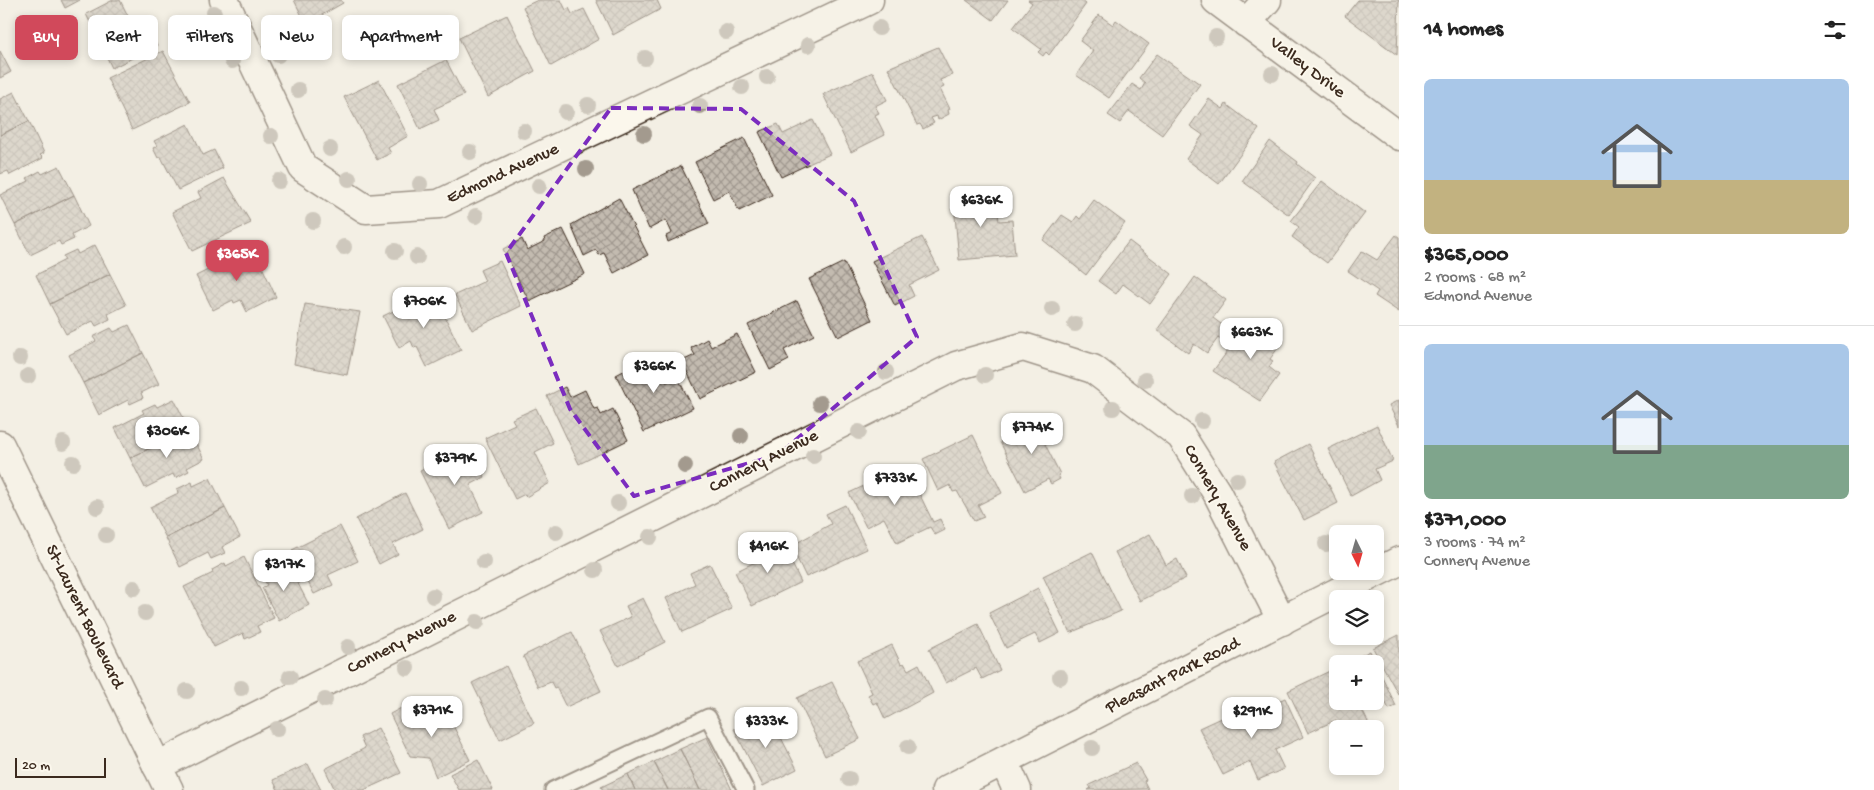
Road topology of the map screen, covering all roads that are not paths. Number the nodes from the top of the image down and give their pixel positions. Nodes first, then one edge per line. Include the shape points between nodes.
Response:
1 (224, 0) edge
2 (869, 0) edge
3 (1216, 0) edge
4 (1266, 0) edge
5 (1246, 23) junction
6 (1399, 136) edge
7 (0, 445) edge
8 (1399, 561) edge
9 (1282, 621) junction
10 (1004, 761) junction
11 (157, 766) junction
12 (169, 790) edge
13 (553, 790) edge
14 (746, 790) edge
15 (946, 790) edge
16 (1017, 790) edge

1 - 2 street, Edmond Avenue via 303,168 366,209 439,204
3 - 5 street, Valley Drive
4 - 5 street
5 - 6 street, Valley Drive
7 - 11 street, St-Laurent Boulevard
8 - 9 street, Pleasant Park Road
9 - 10 street, Pleasant Park Road
9 - 11 street, Connery Avenue via 1218,493 1181,436 1094,369 1023,347 956,366
10 - 15 street, Pleasant Park Road
10 - 16 street
11 - 12 street, St-Laurent Boulevard
13 - 14 lane via 708,717

